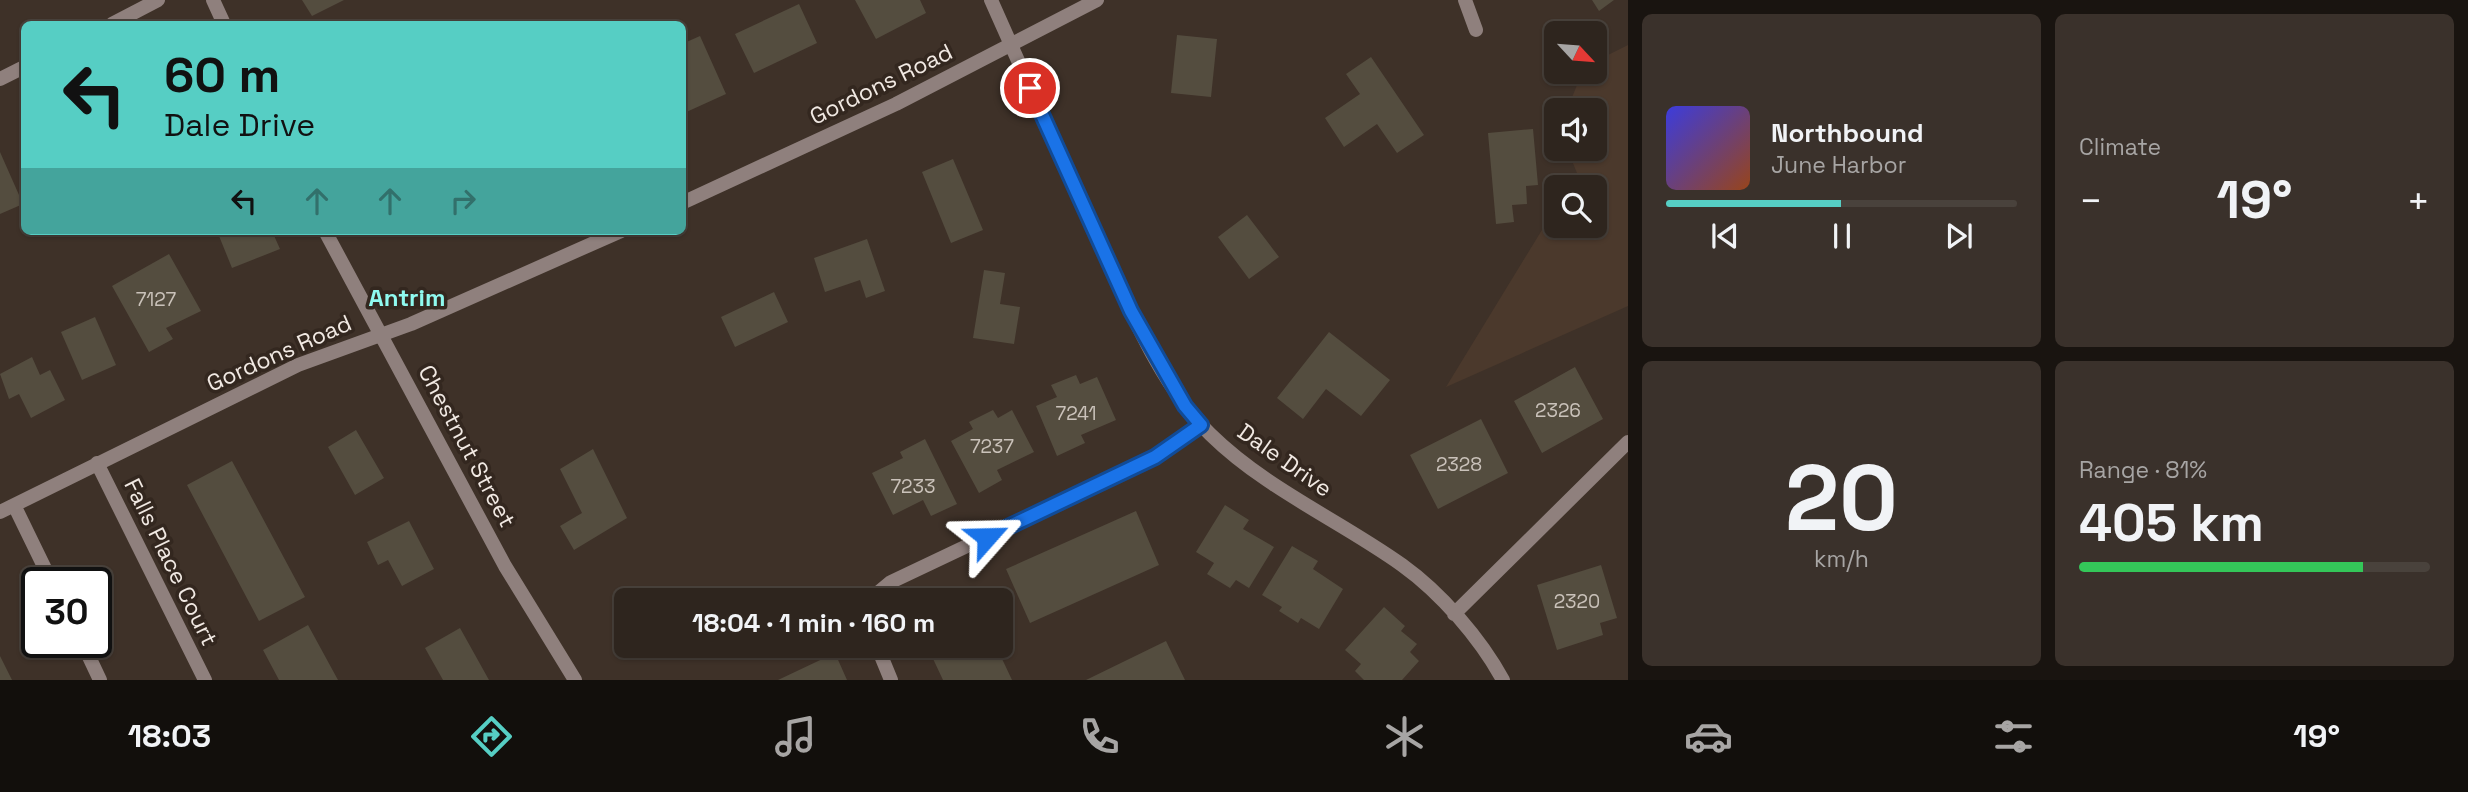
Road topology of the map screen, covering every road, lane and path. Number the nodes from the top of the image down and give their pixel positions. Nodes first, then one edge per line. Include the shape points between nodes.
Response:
1 (158, 0) edge
2 (213, 0) edge
3 (991, 0) edge
4 (1097, 0) edge
5 (1465, 0) edge
6 (118, 21) edge
7 (223, 21) edge
8 (1476, 30) dead end
9 (1011, 45) junction
10 (21, 68) edge
11 (0, 79) edge
12 (686, 200) edge
13 (327, 235) edge
14 (612, 235) edge
15 (381, 335) junction
16 (1201, 425) junction
17 (1628, 442) edge
18 (97, 463) junction
19 (14, 505) junction
20 (0, 512) edge
21 (44, 567) edge
22 (884, 588) edge
23 (1454, 614) junction
24 (90, 658) edge
25 (882, 658) edge
26 (100, 680) edge
27 (205, 680) edge
28 (575, 680) edge
29 (891, 680) edge
30 (1503, 680) edge

1 - 6 street
2 - 7 street
3 - 9 street, Dale Drive
4 - 9 street, Gordons Road
5 - 8 street
9 - 12 street, Gordons Road via 896,104
9 - 16 street, Dale Drive via 1131,311 1185,406
10 - 11 street
13 - 15 street, Chestnut Street
14 - 15 street, Gordons Road
15 - 18 street, Gordons Road via 298,365
15 - 28 street, Chestnut Street via 505,566
16 - 22 street via 1155,457
16 - 23 street, Dale Drive via 1267,480 1404,566
17 - 23 street
18 - 19 street, Gordons Road
18 - 27 street, Falls Place Court
19 - 20 street, Gordons Road
19 - 21 street
23 - 30 street, Dale Drive
24 - 26 street
25 - 29 street

